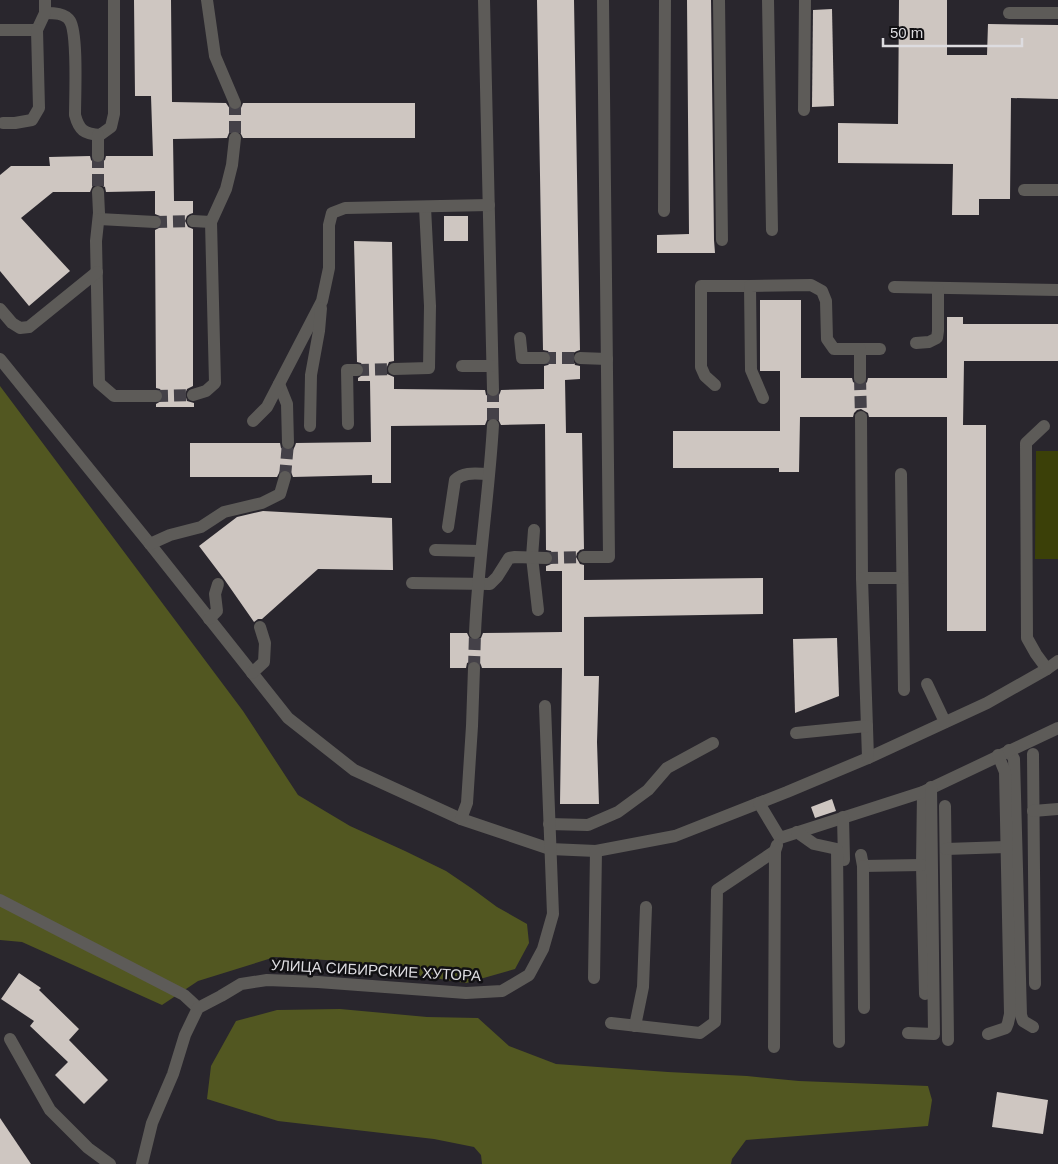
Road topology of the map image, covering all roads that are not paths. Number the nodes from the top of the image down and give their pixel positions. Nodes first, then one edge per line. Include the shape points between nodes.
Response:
1 (114, 0) edge
2 (207, 0) edge
3 (484, 0) edge
4 (602, 0) edge
5 (664, 0) edge
6 (718, 0) edge
7 (768, 0) edge
8 (805, 0) edge
9 (45, 6) edge
10 (1009, 13) dead end
11 (1058, 13) edge
12 (0, 30) edge
13 (37, 30) junction
14 (235, 103) tunnel mouth
15 (804, 110) dead end
16 (3, 123) dead end
17 (98, 135) junction
18 (235, 138) tunnel mouth
19 (98, 156) tunnel mouth
20 (1024, 190) dead end
21 (1058, 190) edge
22 (98, 192) tunnel mouth
23 (489, 205) junction
24 (425, 206) junction
25 (664, 211) dead end
26 (99, 220) junction
27 (193, 221) tunnel mouth
28 (155, 222) tunnel mouth
29 (211, 222) junction
30 (772, 230) dead end
31 (722, 240) dead end
32 (97, 272) junction
33 (750, 286) junction
34 (894, 287) dead end
35 (938, 289) junction
36 (1058, 290) edge
37 (322, 301) junction
38 (0, 309) edge
39 (520, 338) dead end
40 (916, 342) dead end
41 (860, 349) junction
42 (880, 349) dead end
43 (544, 358) tunnel mouth
44 (580, 358) tunnel mouth
45 (606, 358) junction
46 (0, 359) edge
47 (462, 366) dead end
48 (492, 366) junction
49 (394, 369) tunnel mouth
50 (357, 370) dead end
51 (860, 378) tunnel mouth
52 (279, 384) junction
53 (715, 385) dead end
54 (493, 390) tunnel mouth
55 (193, 395) tunnel mouth
56 (156, 396) tunnel mouth
57 (763, 398) dead end
58 (861, 417) tunnel mouth
59 (253, 422) dead end
60 (348, 424) dead end
61 (493, 425) tunnel mouth
62 (310, 426) dead end
63 (1044, 426) dead end
64 (288, 443) tunnel mouth
65 (489, 474) junction
66 (901, 474) dead end
67 (285, 477) tunnel mouth
68 (448, 527) dead end
69 (534, 530) dead end
70 (150, 544) junction
71 (436, 550) dead end
72 (481, 551) junction
73 (532, 557) junction
74 (584, 557) tunnel mouth
75 (546, 558) tunnel mouth
76 (862, 578) junction
77 (902, 578) junction
78 (412, 583) dead end
79 (218, 584) dead end
80 (478, 584) junction
81 (538, 610) dead end
82 (209, 619) junction
83 (260, 627) dead end
84 (475, 633) tunnel mouth
85 (1058, 661) edge
86 (474, 668) tunnel mouth
87 (1047, 669) junction
88 (252, 673) junction
89 (927, 684) dead end
90 (904, 690) dead end
91 (545, 706) dead end
92 (946, 722) junction
93 (867, 726) junction
94 (1058, 728) edge
95 (796, 733) dead end
96 (712, 743) dead end
97 (1004, 753) junction
98 (1033, 754) dead end
99 (868, 758) junction
100 (927, 789) junction
101 (760, 803) junction
102 (946, 806) dead end
103 (1058, 809) edge
104 (1033, 811) junction
105 (843, 817) junction
106 (461, 819) junction
107 (549, 824) junction
108 (797, 832) junction
109 (777, 844) junction
110 (1006, 847) junction
111 (550, 848) junction
112 (946, 849) junction
113 (596, 851) junction
114 (922, 864) junction
115 (0, 900) edge
116 (646, 907) dead end
117 (594, 978) dead end
118 (1035, 984) dead end
119 (845, 987) dead end
120 (198, 1008) junction
121 (864, 1008) dead end
122 (925, 1015) dead end
123 (611, 1023) dead end
124 (635, 1026) junction
125 (1033, 1027) dead end
126 (908, 1033) dead end
127 (988, 1034) dead end
128 (10, 1039) dead end
129 (948, 1040) dead end
130 (839, 1042) dead end
131 (774, 1047) dead end
132 (110, 1164) edge
133 (142, 1164) edge

1 - 17 street via 114,114 111,127
2 - 14 street via 215,56
3 - 23 street
4 - 45 street
5 - 25 street
6 - 31 street
7 - 30 street
8 - 15 street
9 - 13 street
9 - 17 street via 70,20 74,34 74,115 87,134
10 - 11 street
12 - 13 street
13 - 16 street via 39,108 32,120
17 - 19 street
18 - 29 street via 226,189
20 - 21 street
22 - 26 street
23 - 24 street
23 - 48 street
24 - 37 street via 345,208 332,213 329,268
24 - 49 street via 430,306 429,368
26 - 28 street
26 - 32 street
27 - 29 street
29 - 55 street via 215,383 206,391
32 - 38 street via 29,327 20,328
32 - 56 street via 99,383 114,396
33 - 41 street via 811,285 822,291 826,301 827,339 834,349
33 - 53 street via 701,286 701,366 705,376
33 - 57 street via 751,370
34 - 35 street
35 - 36 street
35 - 40 street via 937,338
37 - 52 street
37 - 62 street via 311,375
39 - 43 street via 522,358
41 - 42 street
41 - 51 street
44 - 45 street
45 - 74 street via 609,557
46 - 70 street
47 - 48 street
48 - 54 street
50 - 60 street via 347,370
52 - 59 street via 267,407
52 - 64 street via 287,404
58 - 76 street
61 - 65 street
63 - 87 street via 1026,443 1028,638
65 - 68 street via 460,475 455,480
65 - 72 street
66 - 77 street
67 - 70 street via 280,494 262,503 224,512 201,527
69 - 73 street
70 - 82 street
71 - 72 street
72 - 80 street
73 - 75 street
73 - 80 street via 510,558 490,584
73 - 81 street
76 - 77 street
76 - 93 street
77 - 90 street
78 - 80 street
79 - 82 street via 215,594 217,611
80 - 84 street
82 - 88 street
83 - 88 street via 265,642 264,662
85 - 87 street
86 - 106 street via 467,803
87 - 92 street
88 - 106 street via 288,718 354,770
89 - 92 street
91 - 107 street, УЛИЦА СИБИРСКИЕ ХУТОРА
92 - 99 street
93 - 95 street
93 - 99 street
94 - 97 street
96 - 107 street via 667,768 648,790 618,812 588,825
97 - 100 street
97 - 110 street
97 - 125 street via 1014,759 1021,1015 1023,1022
98 - 104 street
99 - 101 street
100 - 105 street
100 - 114 street
100 - 126 street via 934,1034
101 - 109 street
101 - 113 street via 675,836
102 - 112 street
103 - 104 street
104 - 118 street
105 - 108 street
105 - 119 street
106 - 111 street
107 - 111 street, УЛИЦА СИБИРСКИЕ ХУТОРА
108 - 109 street
108 - 130 street via 814,844 837,848
109 - 124 street via 717,890 715,1022 700,1033
109 - 131 street
110 - 112 street
110 - 127 street via 1010,1014 1006,1028
111 - 113 street
111 - 120 street, УЛИЦА СИБИРСКИЕ ХУТОРА via 553,914 543,949 529,975 502,991 466,993 267,980 241,984
112 - 129 street
113 - 117 street
114 - 121 street via 862,861
114 - 122 street
115 - 120 street via 184,995
116 - 124 street via 643,987
120 - 133 street via 152,1123
123 - 124 street
128 - 132 street via 50,1110 88,1148

